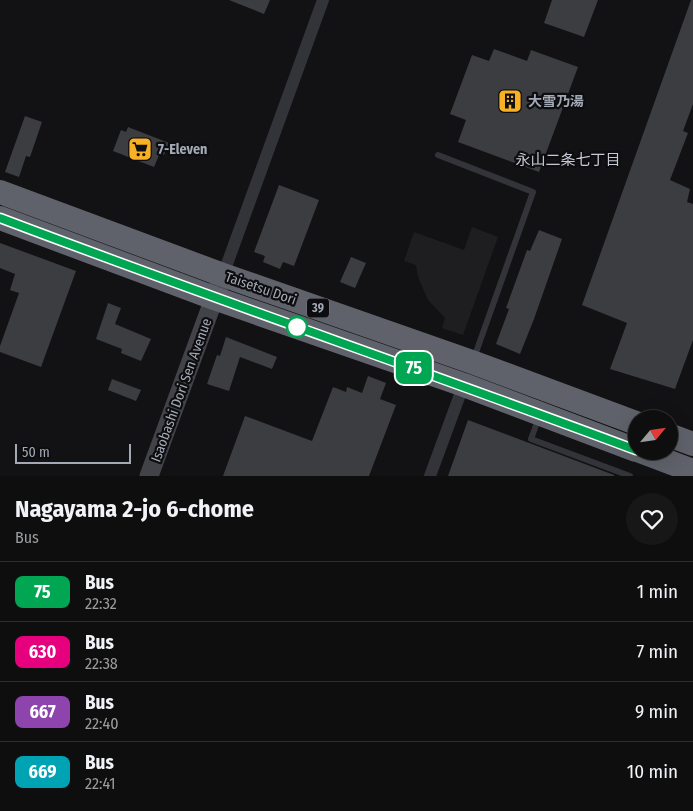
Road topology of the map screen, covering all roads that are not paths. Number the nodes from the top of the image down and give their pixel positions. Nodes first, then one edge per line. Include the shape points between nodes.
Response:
1 (323, 0) edge
2 (438, 155) dead end
3 (0, 192) edge
4 (0, 218) edge
5 (223, 275) junction
6 (214, 298) junction
7 (472, 362) junction
8 (464, 385) junction
9 (540, 414) junction
10 (628, 419) edge
11 (678, 438) edge
12 (693, 444) edge
13 (628, 447) edge
14 (664, 460) edge
15 (693, 471) edge
16 (149, 476) edge
17 (430, 476) edge
18 (630, 476) edge

1 - 5 street
2 - 7 lane via 533,192
3 - 5 highway, Taisetsu Dori / 39
4 - 6 highway, Taisetsu Dori / 39
5 - 6 street, Isaobashi Dori Sen Avenue
5 - 7 highway, Taisetsu Dori / 39
6 - 8 highway, Taisetsu Dori / 39
6 - 16 street, Isaobashi Dori Sen Avenue
7 - 8 street
7 - 10 highway, Taisetsu Dori / 39
8 - 9 highway, Taisetsu Dori / 39
8 - 17 street
9 - 13 highway, Taisetsu Dori / 39
9 - 18 lane via 531,439
11 - 12 highway
14 - 15 highway

